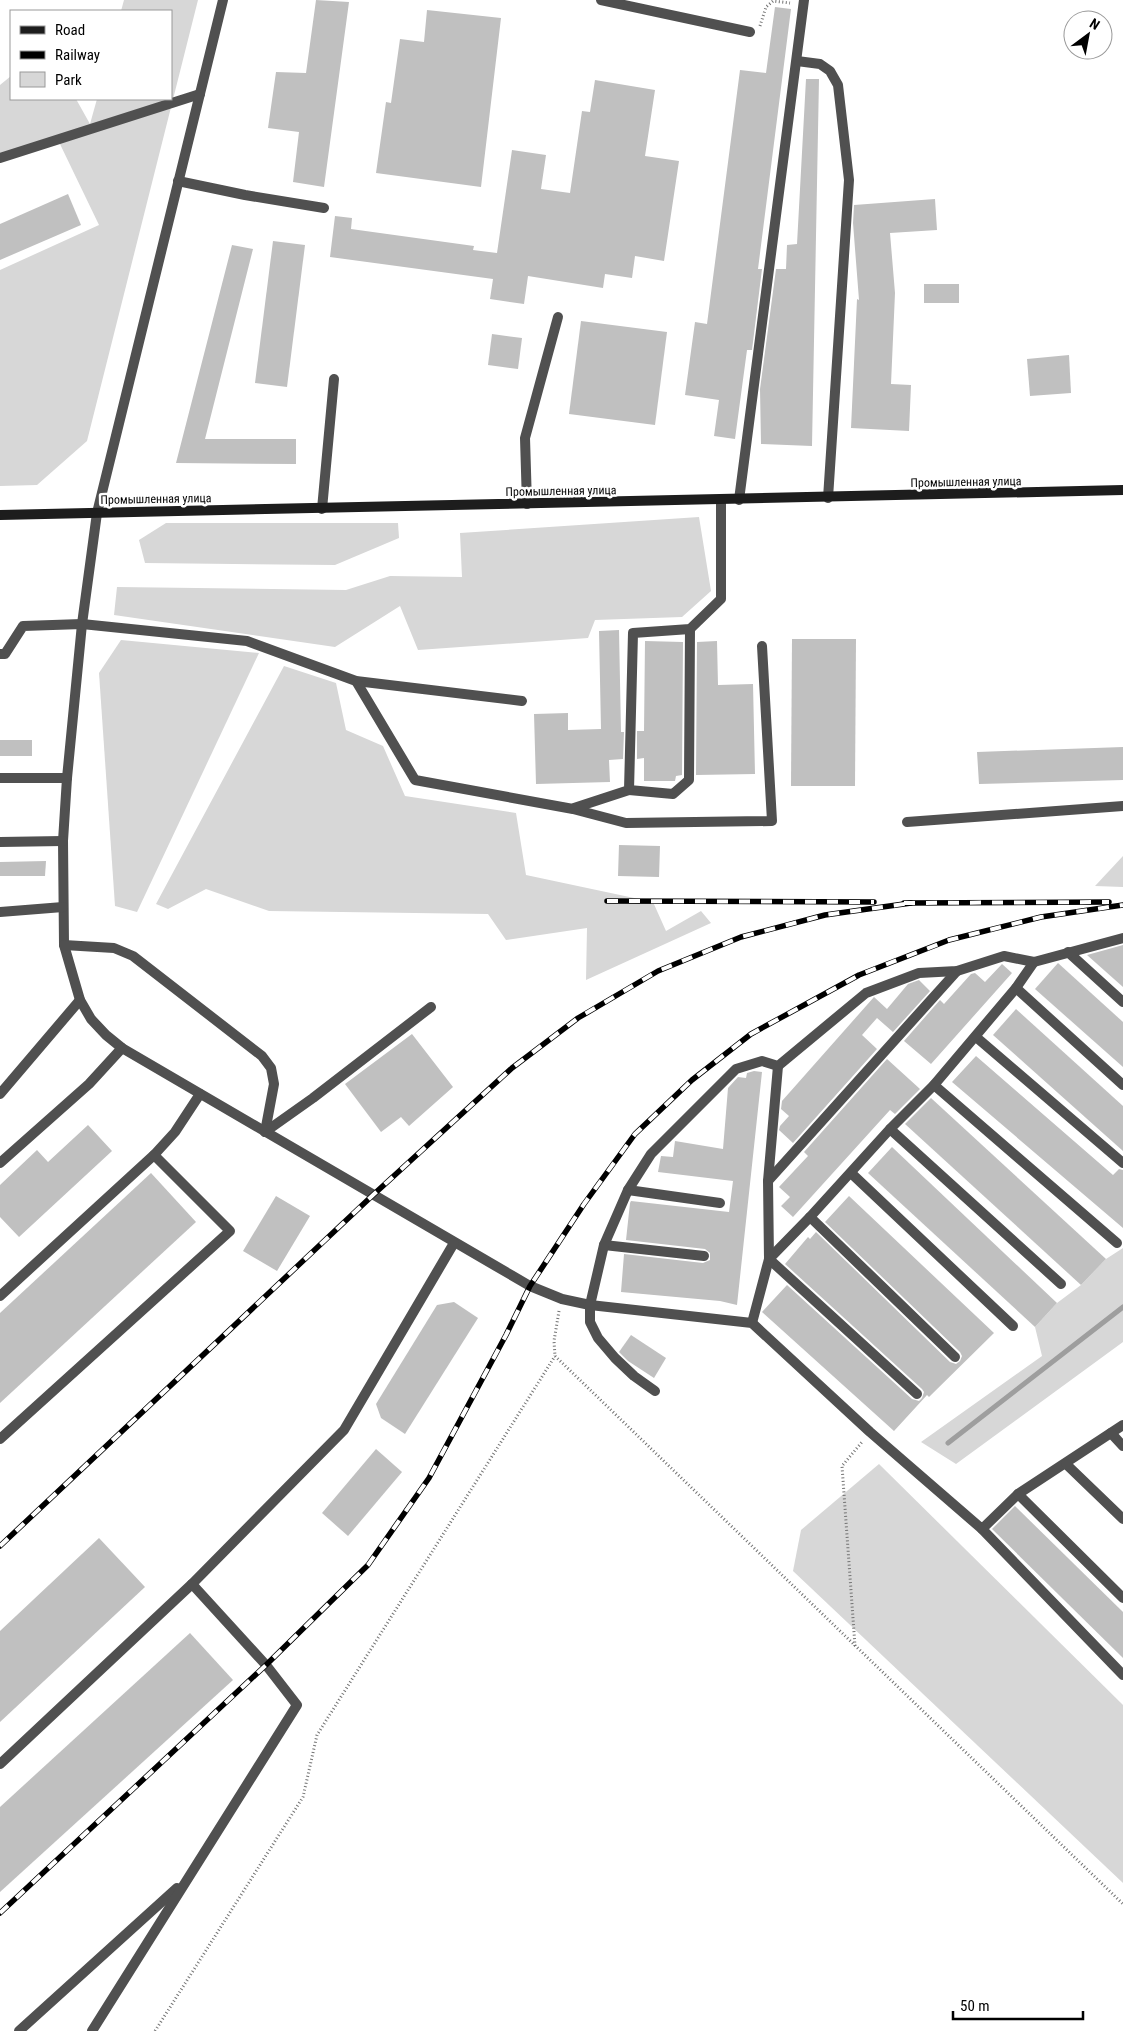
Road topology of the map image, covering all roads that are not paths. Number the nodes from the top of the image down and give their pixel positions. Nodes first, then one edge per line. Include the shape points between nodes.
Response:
1 (223, 0) edge
2 (601, 0) edge
3 (803, 3) edge
4 (750, 32) road end
5 (797, 61) junction
6 (200, 94) junction
7 (0, 158) edge
8 (178, 181) junction
9 (324, 208) dead end
10 (558, 317) dead end
11 (334, 379) dead end
12 (1123, 490) edge
13 (828, 498) junction
14 (722, 500) junction
15 (739, 500) junction
16 (527, 504) junction
17 (322, 509) junction
18 (97, 513) junction
19 (0, 515) edge
20 (82, 624) junction
21 (690, 629) junction
22 (762, 646) dead end
23 (0, 654) edge
24 (356, 680) junction
25 (522, 701) dead end
26 (0, 778) edge
27 (67, 778) junction
28 (630, 790) junction
29 (1123, 806) edge
30 (573, 808) junction
31 (908, 822) dead end
32 (63, 841) junction
33 (0, 842) edge
34 (63, 907) junction
35 (0, 912) edge
36 (1123, 938) edge
37 (64, 945) junction
38 (1068, 952) junction
39 (1034, 962) junction
40 (957, 971) junction
41 (1016, 988) junction
42 (80, 1000) junction
43 (1123, 1002) edge
44 (431, 1007) dead end
45 (976, 1037) junction
46 (122, 1048) junction
47 (778, 1066) junction
48 (934, 1085) junction
49 (1123, 1085) edge
50 (0, 1094) edge
51 (200, 1094) junction
52 (890, 1129) junction
53 (265, 1132) junction
54 (154, 1155) junction
55 (0, 1163) edge
56 (1123, 1163) edge
57 (851, 1173) junction
58 (768, 1180) junction
59 (628, 1190) junction
60 (720, 1203) dead end
61 (810, 1217) junction
62 (454, 1243) junction
63 (1117, 1243) dead end
64 (604, 1245) junction
65 (704, 1256) dead end
66 (769, 1259) junction
67 (1061, 1284) dead end
68 (0, 1296) edge
69 (590, 1305) junction
70 (752, 1323) junction
71 (1013, 1326) dead end
72 (955, 1357) dead end
73 (655, 1391) dead end
74 (917, 1394) dead end
75 (1123, 1425) edge
76 (1110, 1433) junction
77 (0, 1439) edge
78 (1123, 1446) edge
79 (1066, 1464) junction
80 (1018, 1494) junction
81 (1123, 1519) edge
82 (982, 1529) junction
83 (192, 1584) junction
84 (1123, 1598) edge
85 (1123, 1675) edge
86 (0, 1764) edge
87 (188, 1879) junction
88 (20, 2031) edge
89 (92, 2031) edge

1 - 6 street
2 - 4 street
3 - 5 street
5 - 13 street via 820,64 830,70 838,85 849,180
5 - 15 street
6 - 7 street
6 - 8 street
8 - 9 street
8 - 18 street
10 - 16 street via 525,438
11 - 17 street
12 - 13 street, Промышленная улица
13 - 15 street, Промышленная улица
14 - 15 street, Промышленная улица
14 - 16 street, Промышленная улица
14 - 21 street via 721,599
16 - 17 street, Промышленная улица
17 - 18 street, Промышленная улица
18 - 19 street, Промышленная улица
18 - 20 street
20 - 23 street via 23,626 5,654
20 - 24 street via 247,641
20 - 27 street
21 - 28 street via 633,633
21 - 28 street via 689,780 673,794
22 - 30 street via 772,821 626,823
24 - 25 street
24 - 30 street via 415,780
26 - 27 street
27 - 32 street
28 - 30 street
29 - 31 street
32 - 33 street
32 - 34 street
34 - 35 street
34 - 37 street
36 - 38 street
37 - 42 street
37 - 53 street via 114,948 133,956 262,1056 271,1068 274,1084
38 - 39 street
38 - 43 street
39 - 40 street via 1004,956
39 - 41 street
40 - 47 street via 919,972 866,992
40 - 58 street
41 - 45 street
41 - 49 street
42 - 46 street via 91,1019
42 - 50 street
44 - 53 street
45 - 48 street
45 - 56 street
46 - 51 street
46 - 55 street via 89,1084
47 - 58 street
47 - 59 street via 762,1061 736,1069 651,1154
48 - 52 street
48 - 63 street
51 - 53 street
51 - 54 street via 175,1132
52 - 57 street
52 - 67 street
53 - 62 street
54 - 68 street
54 - 77 street via 230,1231
57 - 61 street
57 - 71 street
58 - 66 street
59 - 60 street
59 - 64 street
61 - 66 street
61 - 72 street
62 - 69 street via 530,1286 562,1299
62 - 83 street via 344,1430
64 - 65 street
64 - 69 street
66 - 70 street
66 - 74 street
69 - 70 street
69 - 73 street via 590,1322 598,1338 634,1376
70 - 82 street
75 - 76 street
76 - 78 street
76 - 79 street
79 - 80 street
79 - 81 street
80 - 82 street
80 - 84 street
82 - 85 street
83 - 86 street
83 - 87 street via 297,1704
87 - 88 street
87 - 89 street

